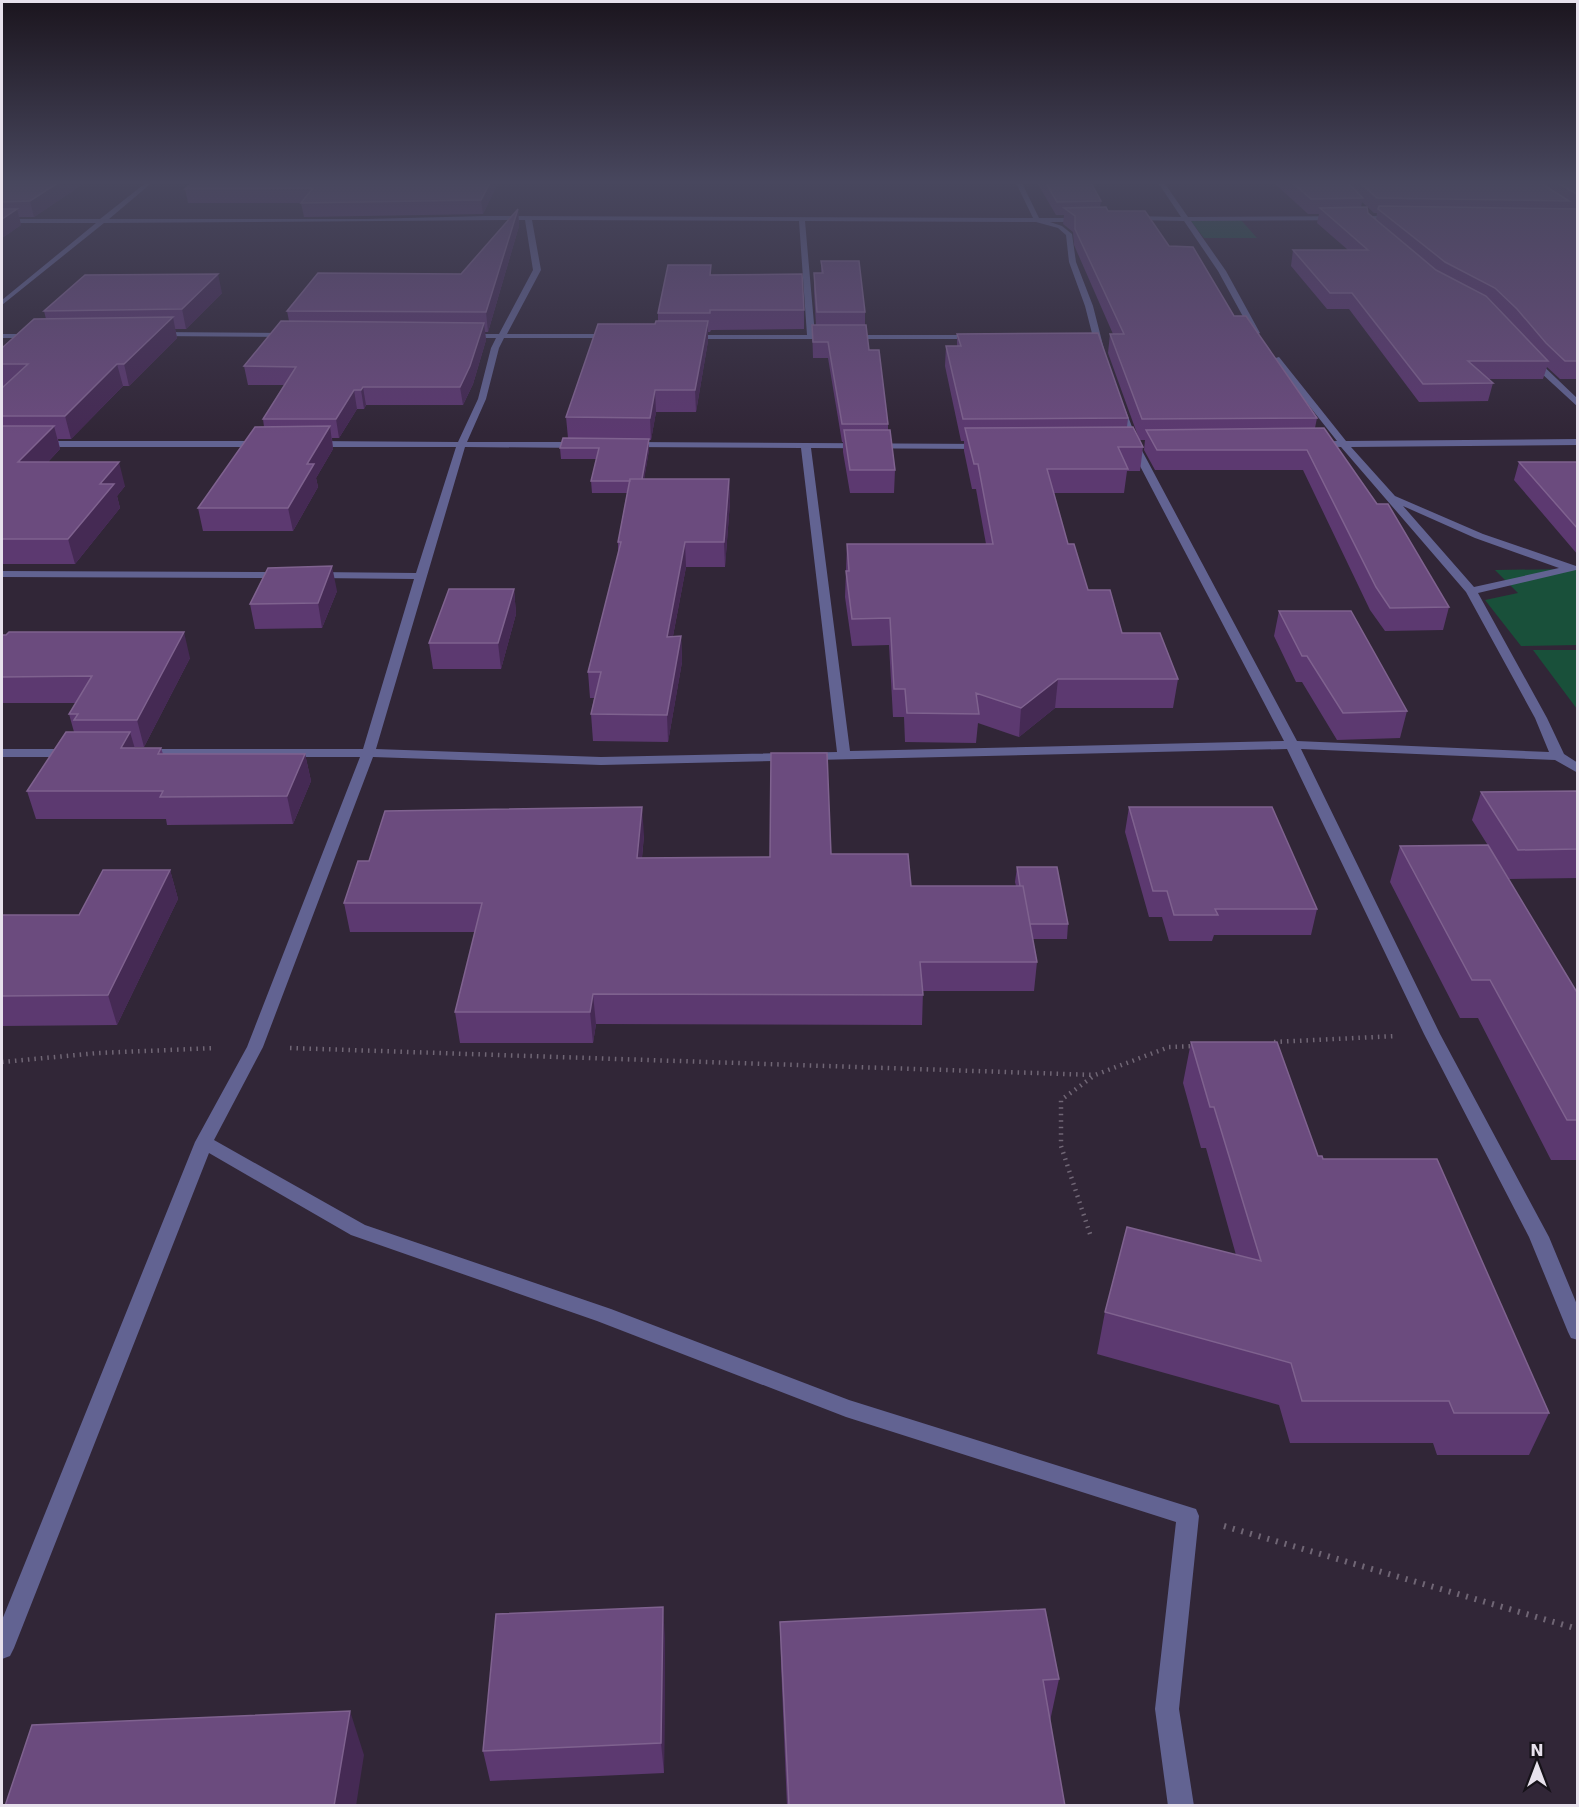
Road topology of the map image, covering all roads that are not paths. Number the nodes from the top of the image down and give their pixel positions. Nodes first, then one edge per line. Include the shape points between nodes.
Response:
1 (47, 265) edge
2 (536, 265) edge
3 (806, 265) edge
4 (1072, 265) edge
5 (1218, 265) edge
6 (2, 303) edge
7 (150, 334) edge
8 (297, 335) edge
9 (2, 336) edge
10 (49, 336) edge
11 (453, 336) edge
12 (501, 336) junction
13 (620, 336) edge
14 (680, 337) edge
15 (812, 337) junction
16 (989, 337) edge
17 (1084, 337) edge
18 (1096, 337) junction
19 (1522, 348) edge
20 (1103, 359) edge
21 (1119, 402) edge
22 (1578, 404) edge
23 (1578, 442) edge
24 (462, 443) junction
25 (2, 444) edge
26 (273, 444) edge
27 (297, 444) edge
28 (1309, 444) edge
29 (1344, 444) junction
30 (593, 445) edge
31 (616, 445) edge
32 (994, 446) edge
33 (806, 447) junction
34 (1391, 496) junction
35 (1574, 568) edge
36 (2, 574) edge
37 (420, 576) junction
38 (1471, 591) junction
39 (1292, 745) junction
40 (2, 753) edge
41 (84, 753) edge
42 (132, 753) edge
43 (368, 753) junction
44 (843, 754) junction
45 (1557, 756) junction
46 (1578, 769) edge
47 (204, 1142) junction
48 (1578, 1332) edge
49 (2, 1648) edge
50 (1181, 1806) edge

1 - 6 street
2 - 12 street
3 - 15 street
4 - 18 street via 1082,285
5 - 29 street via 1248,322
7 - 8 street
9 - 10 street
11 - 12 street
12 - 13 street
12 - 24 street via 482,399
14 - 15 street
15 - 16 street
17 - 18 street
18 - 20 street
19 - 22 street
21 - 39 street via 1134,445
23 - 29 street
24 - 27 street
24 - 30 street
24 - 37 street
25 - 26 street
28 - 29 street
29 - 34 street
31 - 33 street
32 - 33 street
33 - 44 street
34 - 35 street via 1479,536
34 - 38 street
35 - 38 street
36 - 37 street
37 - 43 street
38 - 45 street via 1541,718
39 - 44 street
39 - 45 street
39 - 48 street via 1432,1034 1539,1237
40 - 41 street
42 - 43 street
43 - 44 street via 601,760
43 - 47 street via 255,1047
45 - 46 street
47 - 49 street
47 - 50 street via 358,1230 604,1315 846,1408 1188,1516 1167,1709

